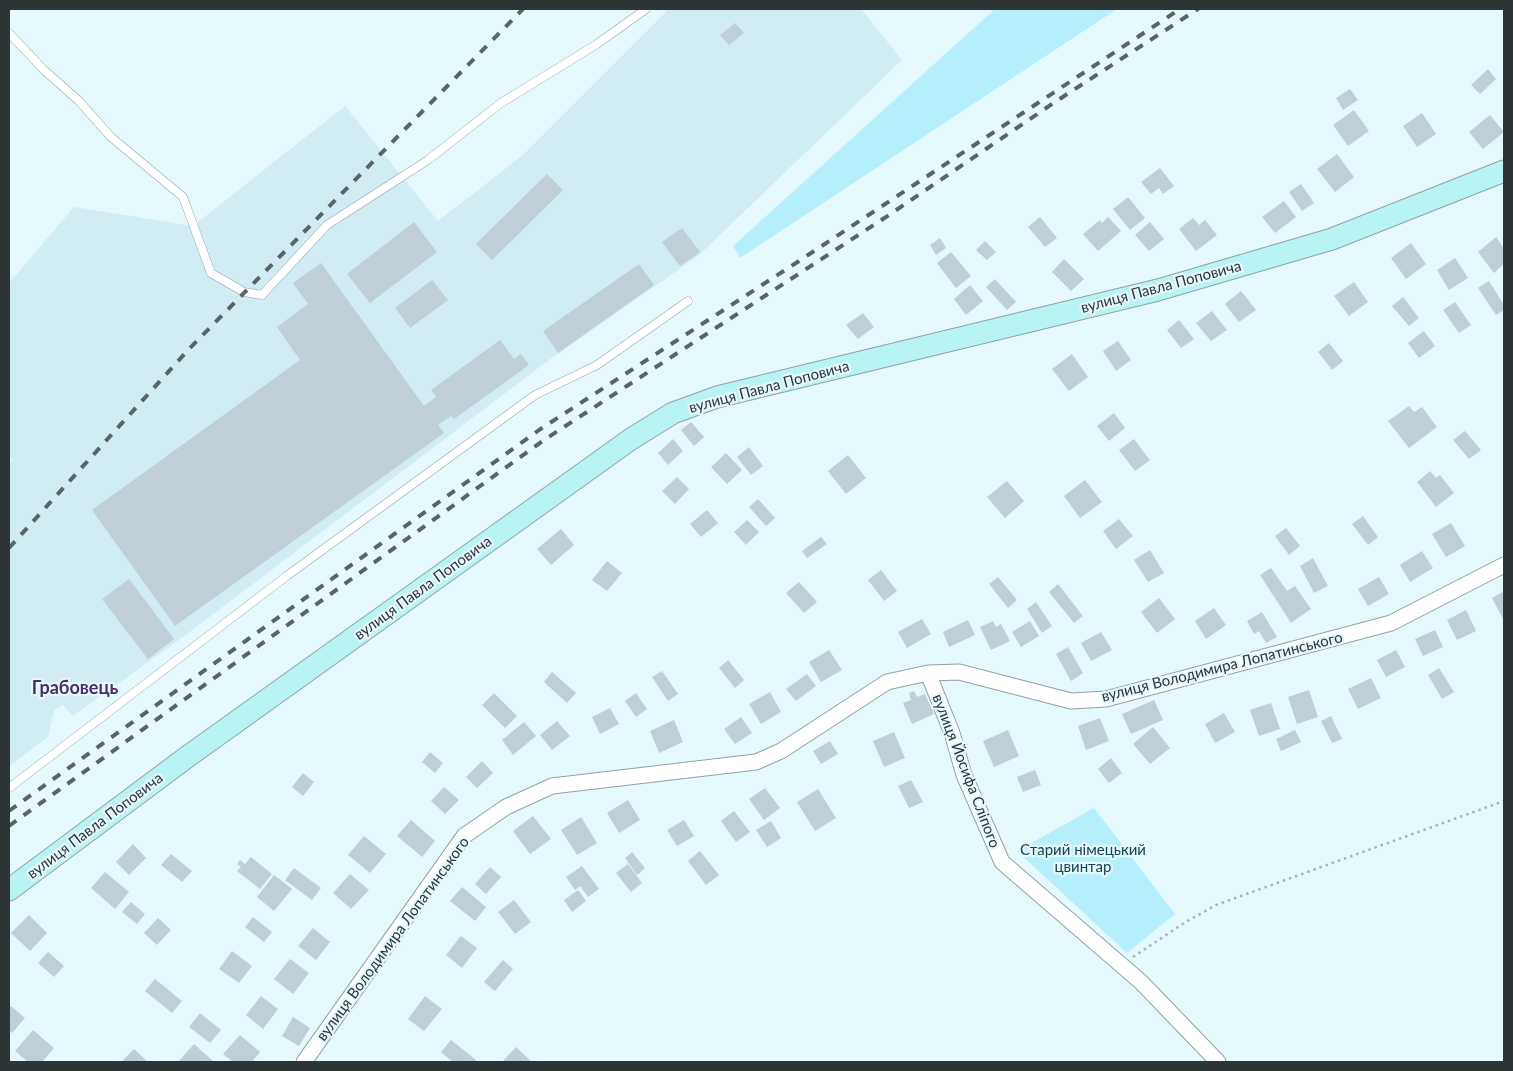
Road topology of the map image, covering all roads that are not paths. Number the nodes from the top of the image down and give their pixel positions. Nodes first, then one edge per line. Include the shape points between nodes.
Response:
1 (646, 9) edge
2 (9, 33) edge
3 (1504, 171) edge
4 (688, 301) dead end
5 (1504, 565) edge
6 (928, 673) junction
7 (9, 788) edge
8 (9, 890) edge
9 (304, 1062) edge
10 (1218, 1062) edge

1 - 2 lane via 597,44 501,103 428,160 327,225 262,295 244,292 211,273 183,197 111,137
3 - 8 street, вулиця Павла Поповича via 1332,239 1158,290 717,397 673,413 631,439 341,647
4 - 7 lane via 597,365 535,395 288,575
5 - 6 street, вулиця Володимира Лопатинського via 1391,623 1106,699 1071,701 959,672
6 - 9 street, вулиця Володимира Лопатинського via 887,682 782,752 756,762 552,786 506,808 464,836
6 - 10 street, вулиця Йосифа Сліпого via 952,733 964,775 1002,862 1141,982

